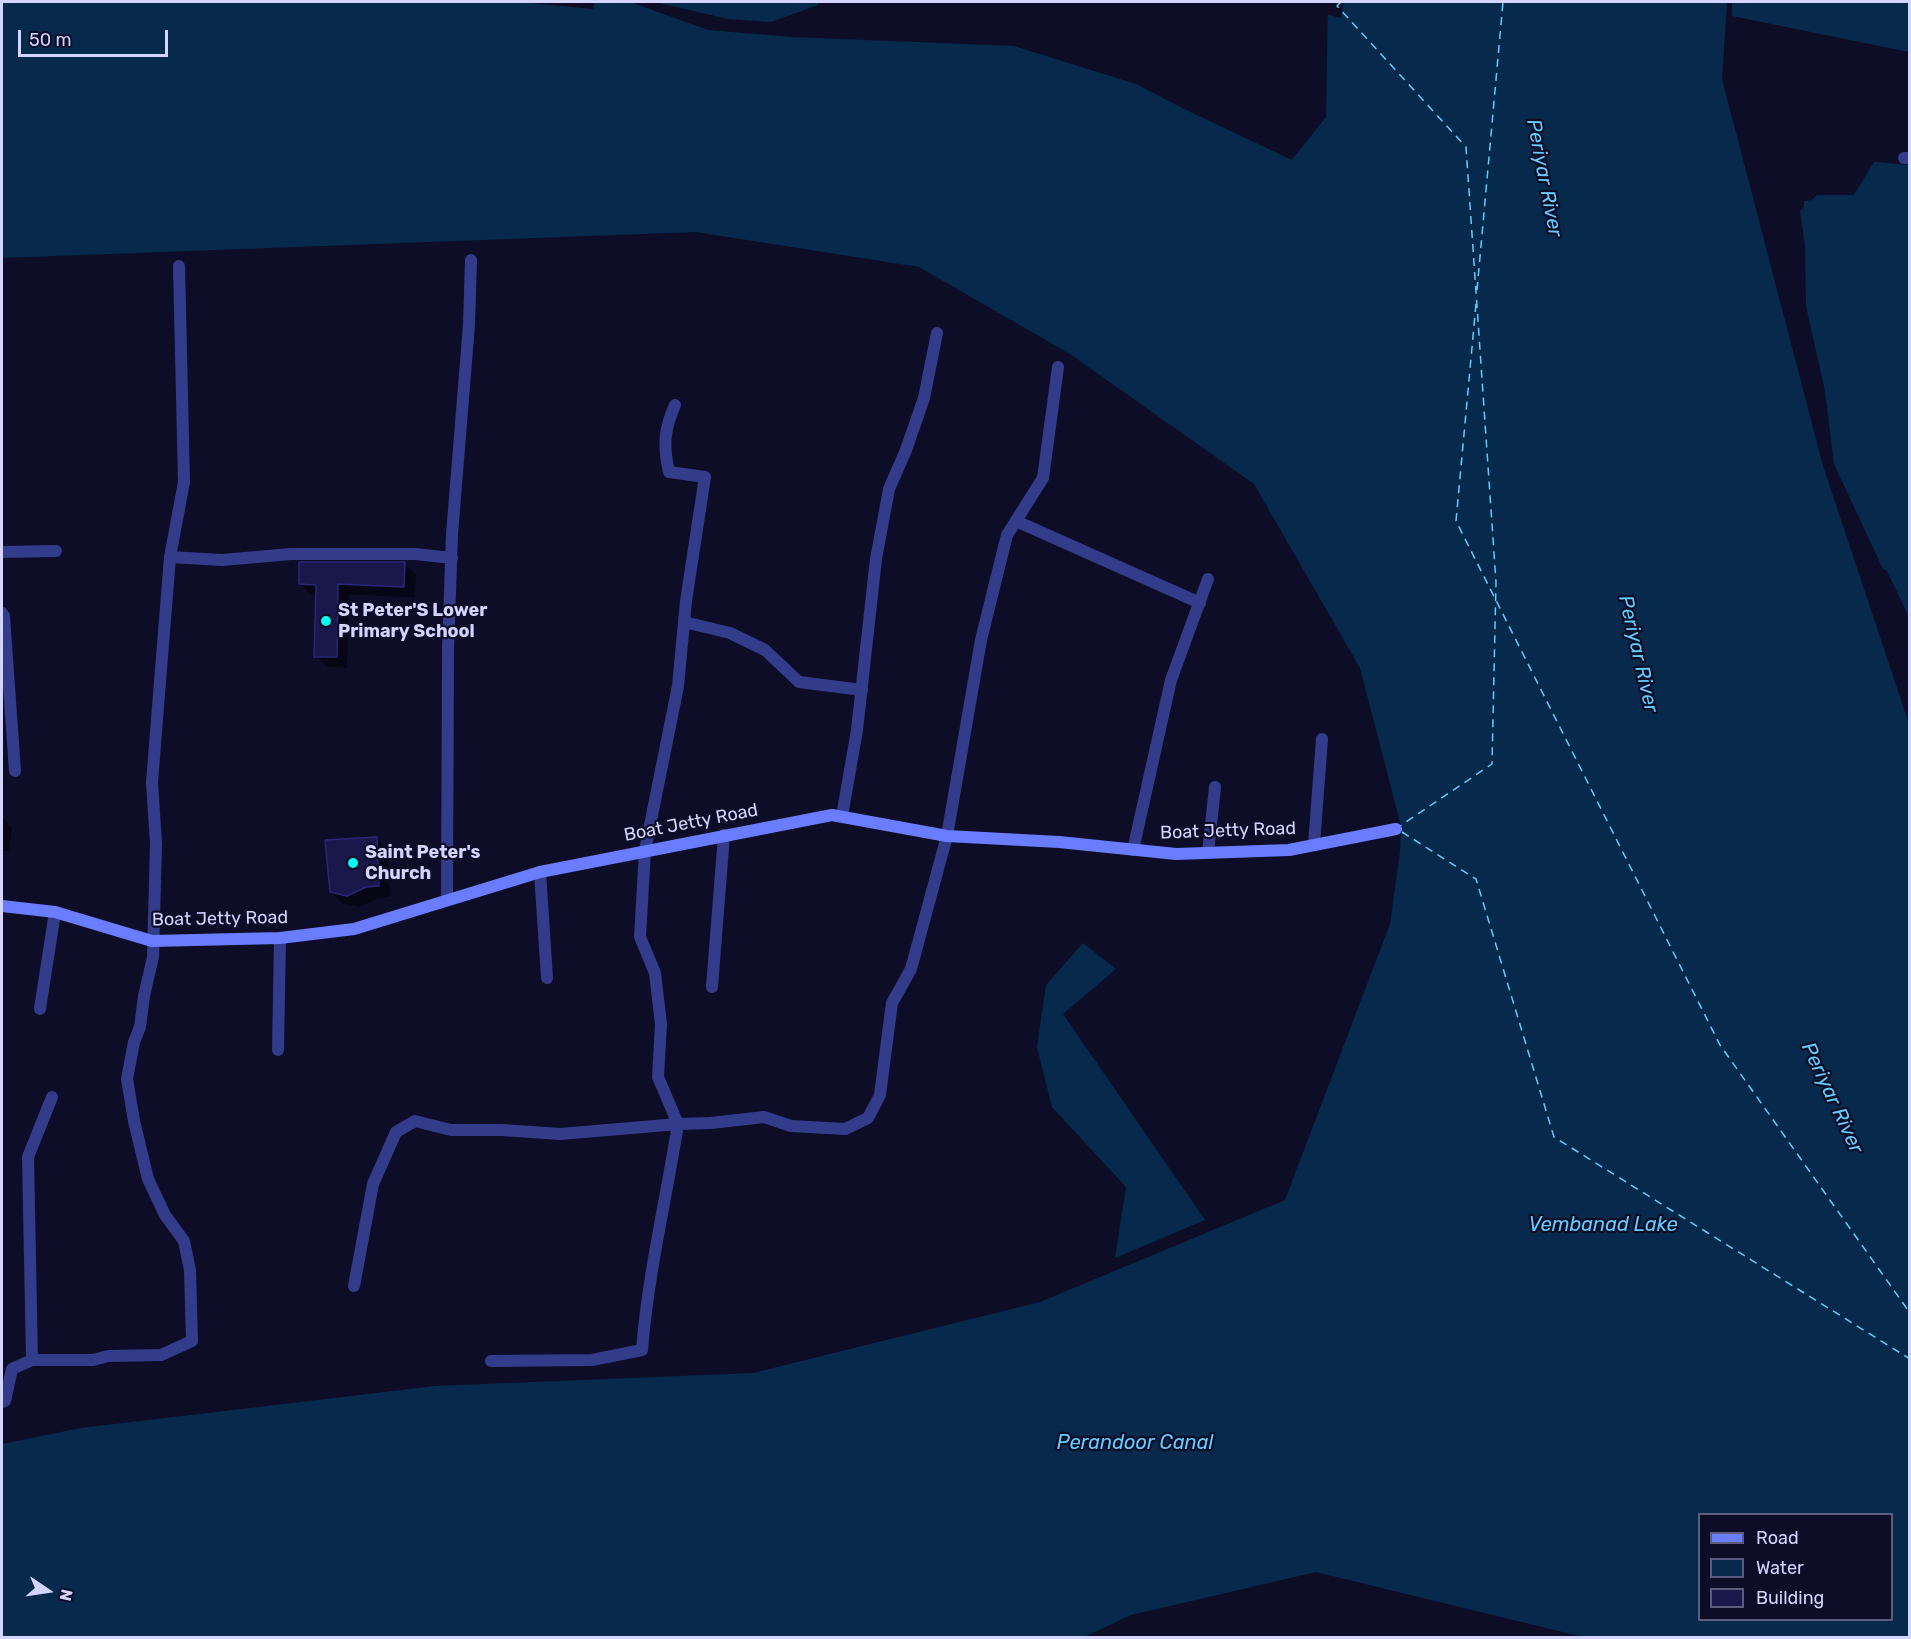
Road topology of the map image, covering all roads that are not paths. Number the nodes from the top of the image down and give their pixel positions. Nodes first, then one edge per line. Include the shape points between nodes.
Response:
1 (471, 260) dead end
2 (179, 266) dead end
3 (937, 333) dead end
4 (1058, 367) dead end
5 (675, 405) dead end
6 (1016, 521) junction
7 (56, 551) dead end
8 (2, 552) edge
9 (170, 557) junction
10 (452, 558) junction
11 (1208, 579) dead end
12 (1200, 603) junction
13 (2, 613) edge
14 (684, 622) junction
15 (862, 690) junction
16 (1322, 739) dead end
17 (15, 771) dead end
18 (1215, 787) dead end
19 (842, 816) junction
20 (1396, 829) dead end
21 (724, 835) junction
22 (947, 836) junction
23 (1314, 845) junction
24 (1133, 849) junction
25 (645, 850) junction
26 (1208, 853) junction
27 (540, 872) junction
28 (447, 900) junction
29 (2, 906) edge
30 (55, 912) junction
31 (280, 938) junction
32 (152, 941) junction
33 (547, 978) dead end
34 (712, 987) dead end
35 (40, 1008) dead end
36 (278, 1050) dead end
37 (52, 1097) dead end
38 (678, 1124) junction
39 (354, 1286) dead end
40 (32, 1360) junction
41 (491, 1361) dead end
42 (2, 1402) edge

1 - 10 street
2 - 9 street via 184,482
3 - 15 street via 924,398 889,489 876,558
4 - 6 street via 1043,477
5 - 14 street via 666,426 664,452 669,472 705,477
6 - 12 street
6 - 22 street via 1007,535 981,640
7 - 8 street
9 - 10 street via 222,560 291,554 415,554
9 - 32 street via 152,782 156,844
10 - 28 street
11 - 12 street
12 - 24 street via 1171,680
13 - 17 street
14 - 15 street via 730,633 765,650 800,682
14 - 25 street via 678,686
15 - 19 street
16 - 23 street
18 - 26 street
19 - 21 street, Boat Jetty Road via 832,814
19 - 22 street, Boat Jetty Road
20 - 23 street, Boat Jetty Road
21 - 25 street, Boat Jetty Road
21 - 34 street
22 - 24 street, Boat Jetty Road
22 - 38 street via 911,969 892,1003 880,1095 868,1118 845,1129 791,1126 764,1117
23 - 26 street, Boat Jetty Road via 1288,850
24 - 26 street, Boat Jetty Road
25 - 27 street, Boat Jetty Road
25 - 38 street via 640,938 655,973 661,1024 658,1077
27 - 28 street, Boat Jetty Road
27 - 33 street
28 - 31 street, Boat Jetty Road via 354,929
29 - 30 street, Boat Jetty Road
30 - 32 street, Boat Jetty Road
30 - 35 street
31 - 32 street, Boat Jetty Road
31 - 36 street
32 - 40 street via 153,957 128,1078 148,1179 165,1215 184,1241 190,1270 192,1341 161,1355
37 - 40 street via 28,1157
38 - 39 street via 560,1134 451,1130 415,1121 396,1132 373,1184
38 - 41 street via 642,1350 592,1360
40 - 42 street via 12,1369

